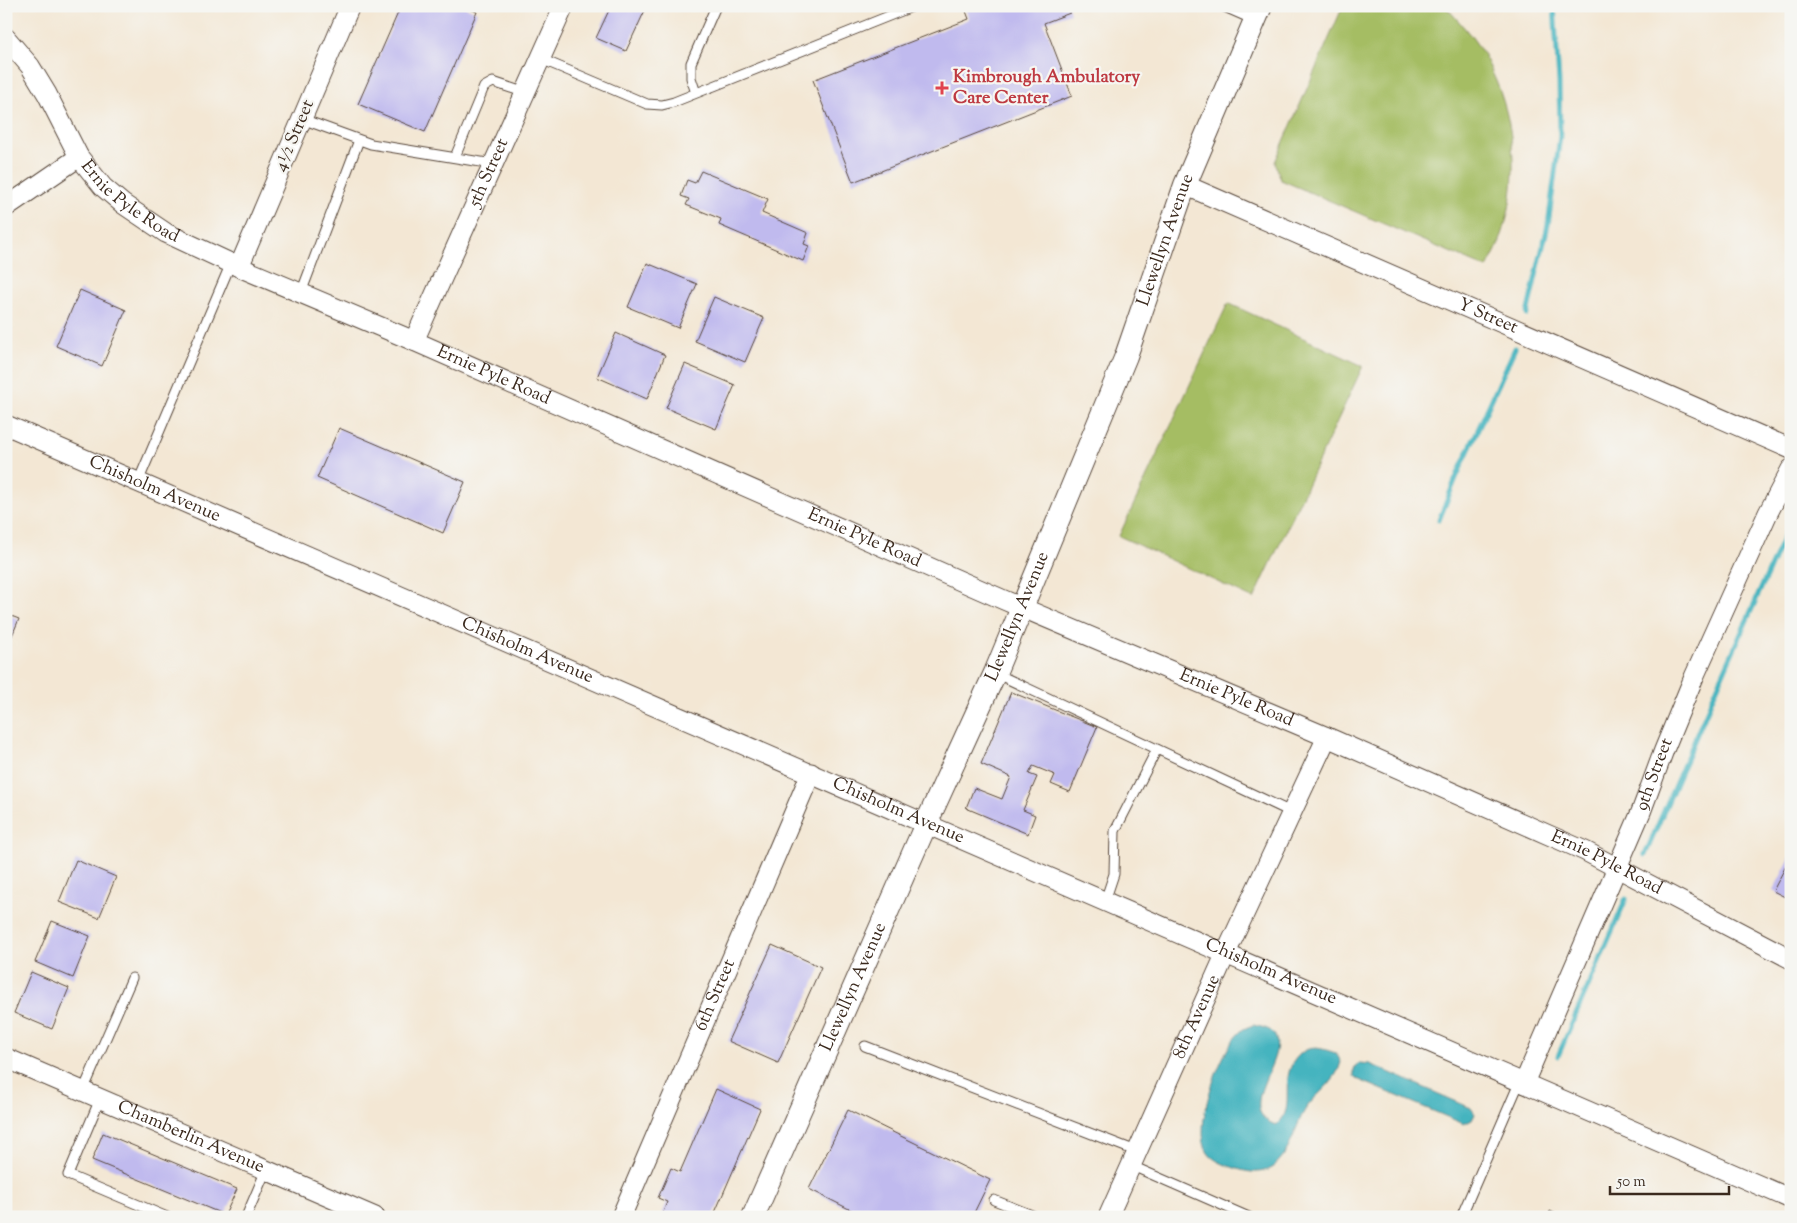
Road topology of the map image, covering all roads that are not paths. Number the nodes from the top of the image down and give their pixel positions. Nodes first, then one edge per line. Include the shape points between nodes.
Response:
1 (350, 6) edge
2 (564, 6) edge
3 (716, 6) edge
4 (914, 6) edge
5 (1222, 6) edge
6 (1258, 14) edge
7 (6, 38) edge
8 (540, 59) junction
9 (526, 93) junction
10 (696, 93) junction
11 (302, 119) junction
12 (359, 140) junction
13 (79, 157) junction
14 (455, 158) junction
15 (494, 164) junction
16 (1185, 185) junction
17 (6, 207) edge
18 (235, 265) junction
19 (301, 293) junction
20 (414, 341) junction
21 (6, 425) edge
22 (1791, 449) edge
23 (1791, 469) edge
24 (138, 482) junction
25 (1022, 606) junction
26 (995, 673) junction
27 (1326, 737) junction
28 (1157, 749) junction
29 (811, 773) junction
30 (1291, 812) junction
31 (926, 824) junction
32 (1617, 868) junction
33 (1105, 901) junction
34 (1226, 953) junction
35 (1791, 959) edge
36 (132, 978) dead end
37 (865, 1046) dead end
38 (6, 1058) edge
39 (1522, 1082) junction
40 (92, 1095) junction
41 (1133, 1158) junction
42 (266, 1170) junction
43 (1791, 1199) edge
44 (994, 1200) dead end
45 (167, 1217) edge
46 (246, 1217) edge
47 (376, 1217) edge
48 (621, 1217) edge
49 (752, 1217) edge
50 (1034, 1217) edge
51 (1108, 1217) edge
52 (1249, 1217) edge
53 (1461, 1217) edge

1 - 11 street, 4½ Street
2 - 8 street, 5th Street
3 - 10 lane via 691,63
4 - 10 lane
5 - 6 lane
6 - 16 street, Llewellyn Avenue
7 - 13 street, Ernie Pyle Road via 30,66
8 - 9 street, 5th Street
8 - 10 lane via 647,104 662,104
9 - 14 lane via 492,82 484,88
9 - 15 street, 5th Street
11 - 12 lane
11 - 18 street, 4½ Street
12 - 14 lane
12 - 19 lane
13 - 17 street
13 - 18 street, Ernie Pyle Road via 103,187 143,218 166,233
14 - 15 lane
15 - 20 street, 5th Street
16 - 22 street, Y Street
16 - 25 street, Llewellyn Avenue via 1126,356
18 - 19 street, Ernie Pyle Road
18 - 24 lane
19 - 20 street, Ernie Pyle Road
20 - 25 street, Ernie Pyle Road
21 - 24 street, Chisholm Avenue
23 - 32 street, 9th Street via 1694,677
24 - 29 street, Chisholm Avenue
25 - 26 street, Llewellyn Avenue
25 - 27 street, Ernie Pyle Road
26 - 28 lane
26 - 31 street, Llewellyn Avenue
27 - 30 street, 8th Avenue
27 - 32 street, Ernie Pyle Road
28 - 30 lane
28 - 33 lane via 1115,831 1114,874
29 - 31 street, Chisholm Avenue
29 - 48 street, 6th Street
30 - 34 street, 8th Avenue
31 - 33 street, Chisholm Avenue
31 - 49 street, Llewellyn Avenue
32 - 35 street, Ernie Pyle Road
32 - 39 street, 9th Street
33 - 34 street, Chisholm Avenue
34 - 39 street, Chisholm Avenue
34 - 41 street, 8th Avenue
36 - 40 lane
37 - 41 lane
38 - 40 street, Chamberlin Avenue
39 - 43 street, Chisholm Avenue
39 - 53 lane
40 - 42 street, Chamberlin Avenue
40 - 45 lane via 68,1175
41 - 51 street, 8th Avenue
41 - 52 lane
42 - 46 lane
42 - 47 street, Chamberlin Avenue
44 - 50 lane

